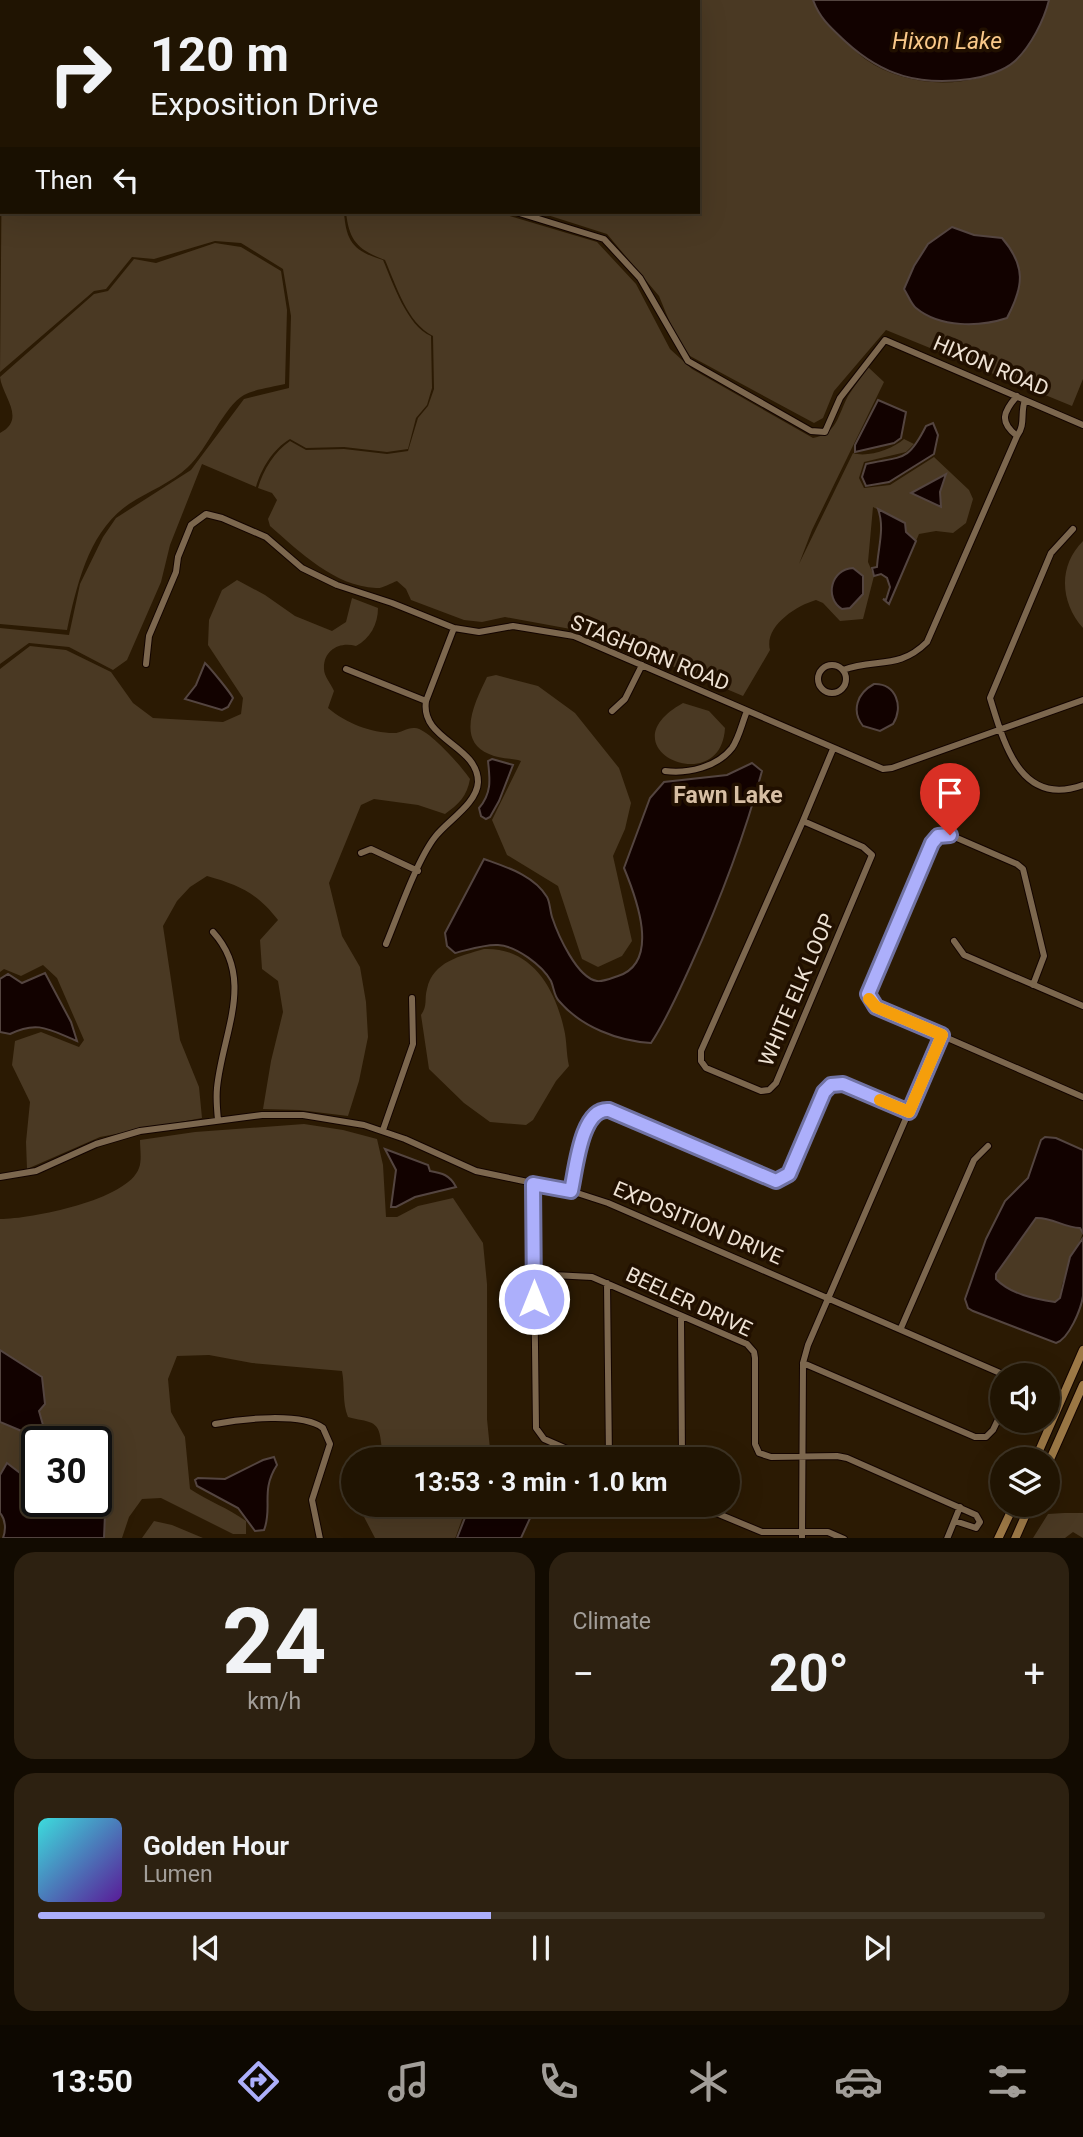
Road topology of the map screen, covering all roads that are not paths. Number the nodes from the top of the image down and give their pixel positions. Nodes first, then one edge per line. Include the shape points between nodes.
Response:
1 (523, 214) edge
2 (1017, 396) junction
3 (1025, 400) junction
4 (1083, 425) edge
5 (1017, 436) junction
6 (1073, 529) dead end
7 (454, 628) junction
8 (146, 664) dead end
9 (642, 665) junction
10 (346, 669) dead end
11 (843, 670) junction
12 (1083, 700) edge
13 (426, 701) junction
14 (612, 711) dead end
15 (747, 711) junction
16 (1000, 730) junction
17 (833, 749) junction
18 (665, 771) dead end
19 (1083, 785) edge
20 (803, 821) junction
21 (361, 853) dead end
22 (418, 871) junction
23 (214, 932) dead end
24 (954, 941) dead end
25 (386, 944) dead end
26 (1033, 985) junction
27 (412, 998) dead end
28 (1083, 1006) edge
29 (942, 1035) junction
30 (1083, 1097) edge
31 (909, 1112) junction
32 (218, 1121) junction
33 (383, 1130) junction
34 (988, 1146) dead end
35 (0, 1177) edge
36 (533, 1184) junction
37 (571, 1191) junction
38 (534, 1274) junction
39 (607, 1283) junction
40 (829, 1297) junction
41 (681, 1316) junction
42 (901, 1328) junction
43 (1083, 1350) edge
44 (803, 1363) junction
45 (990, 1368) edge
46 (1083, 1385) edge
47 (215, 1424) dead end
48 (990, 1433) edge
49 (562, 1447) edge
50 (609, 1447) edge
51 (682, 1447) edge
52 (1041, 1447) edge
53 (1056, 1447) edge
54 (803, 1457) junction
55 (960, 1507) junction
56 (726, 1517) edge
57 (1008, 1517) edge
58 (1025, 1517) edge
59 (955, 1521) junction
60 (803, 1535) edge
61 (320, 1538) edge
62 (844, 1538) edge
63 (947, 1538) edge
64 (998, 1538) edge
65 (1015, 1538) edge

1 - 2 street, HIXON ROAD via 604,239 640,278 688,361 811,431 825,432 840,398 885,340
2 - 3 street, HIXON ROAD
2 - 5 street via 1003,417
3 - 4 street, HIXON ROAD
3 - 5 street
5 - 11 street via 927,642 901,660
6 - 16 street via 1051,554 990,698
7 - 8 street, STAGHORN ROAD via 317,577 265,537 206,514 191,525 178,557 149,636
7 - 9 street, STAGHORN ROAD via 479,632 513,626 574,636
7 - 13 street
9 - 14 street via 625,699
9 - 15 street, STAGHORN ROAD
10 - 13 street
11 - 11 street via 834,665 821,670 817,678 823,691 836,693 844,688
12 - 16 street, STAGHORN ROAD
13 - 22 street via 424,713 430,726 466,757 478,783 474,794 432,841
15 - 17 street, STAGHORN ROAD
15 - 18 street via 732,748 702,768
16 - 17 street, STAGHORN ROAD via 887,769
16 - 19 street via 1015,766 1027,779 1060,789
17 - 20 street, WHITE ELK LOOP
20 - 20 street, WHITE ELK LOOP via 701,1051 706,1068 761,1091 776,1083 872,855
21 - 22 street via 371,849
22 - 25 street
23 - 32 street via 225,944 237,991 217,1088
24 - 26 street via 964,954
26 - 28 street
26 - 29 street via 1044,957 1023,869 950,835 938,836 868,994 876,1007
27 - 33 street via 412,1044
29 - 30 street
29 - 31 street
31 - 37 street via 843,1084 831,1085 789,1174 776,1181 601,1109 592,1115 585,1130
31 - 40 street
32 - 33 street, EXPOSITION DRIVE via 303,1115
32 - 35 street, EXPOSITION DRIVE via 119,1136 36,1171
33 - 36 street, EXPOSITION DRIVE via 456,1164
34 - 42 street via 974,1160
36 - 37 street, EXPOSITION DRIVE
36 - 38 street
37 - 40 street, EXPOSITION DRIVE
38 - 39 street, BEELER DRIVE via 580,1275
38 - 49 street via 536,1428 544,1439
39 - 41 street, BEELER DRIVE
39 - 50 street
40 - 42 street, EXPOSITION DRIVE
40 - 44 street
41 - 51 street
41 - 54 street, BEELER DRIVE via 752,1348 757,1449 765,1456
42 - 45 street, EXPOSITION DRIVE
43 - 52 main road
44 - 48 street via 975,1437
44 - 54 street
46 - 53 main road
47 - 61 street via 247,1419 309,1421 324,1427 330,1444 312,1500
54 - 55 street, BEELER DRIVE via 847,1458
54 - 60 street
55 - 59 street
55 - 59 street via 976,1514 980,1522 972,1528
56 - 60 street via 762,1532
57 - 64 main road
58 - 65 main road
59 - 63 street
60 - 62 street via 828,1532

